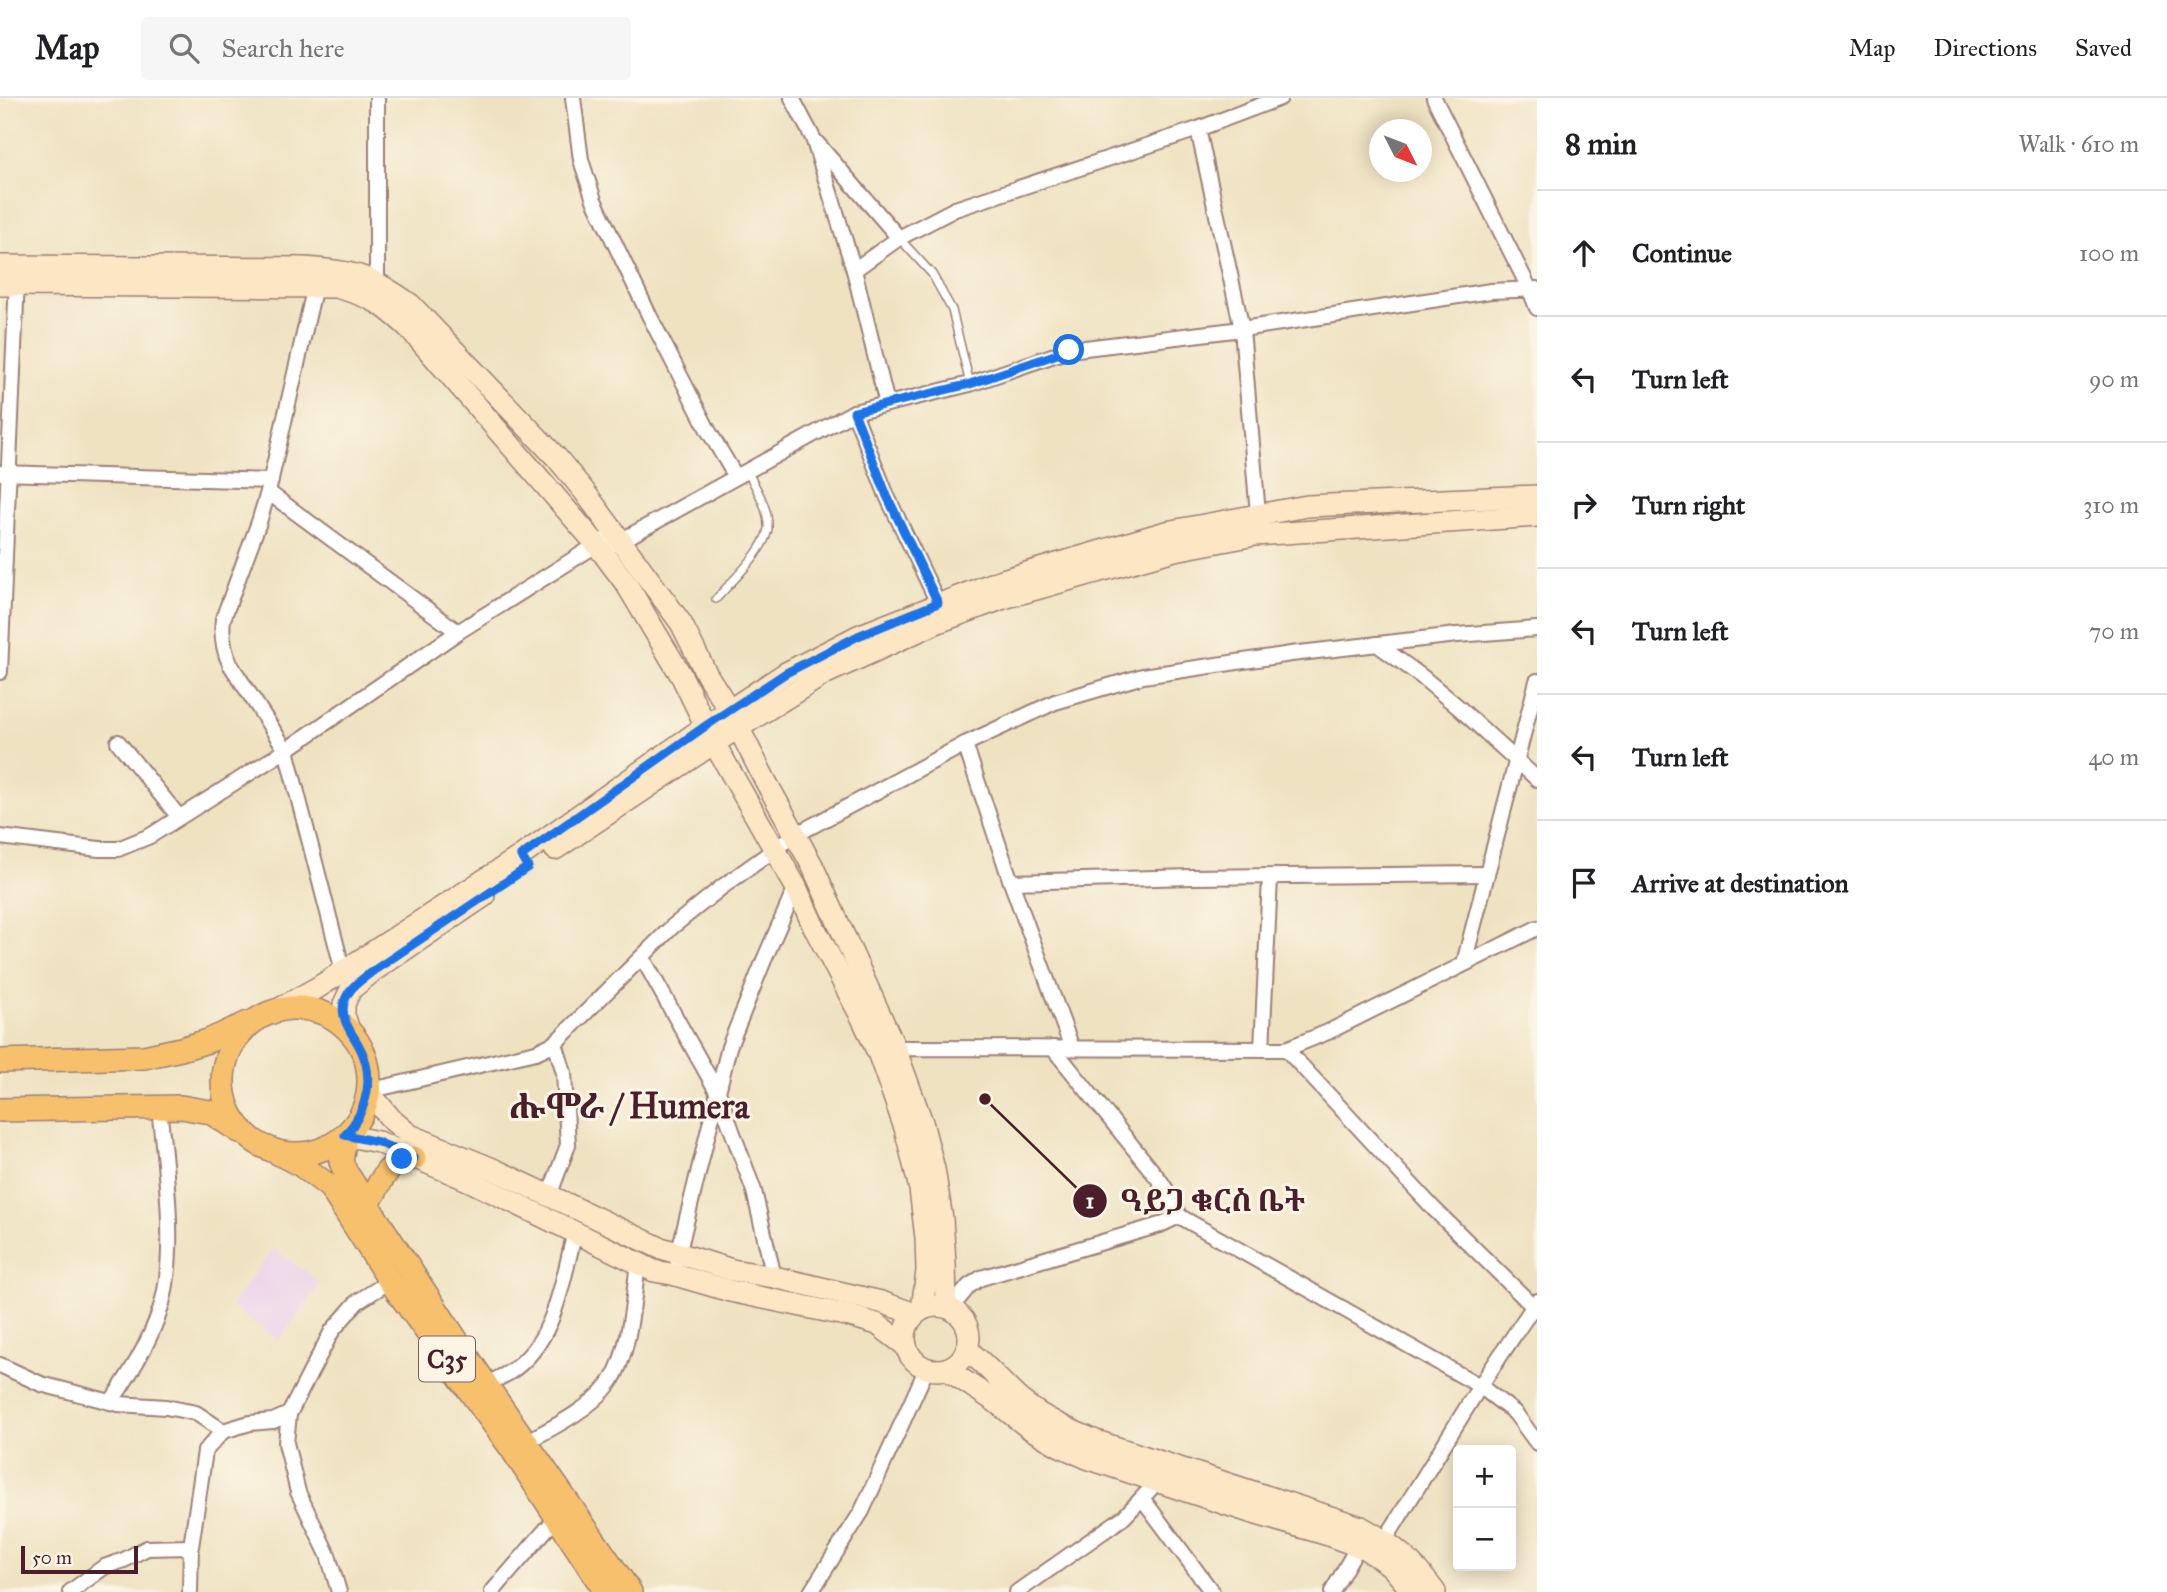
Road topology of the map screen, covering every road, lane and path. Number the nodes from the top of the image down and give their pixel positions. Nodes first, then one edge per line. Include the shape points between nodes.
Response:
1 (377, 98) edge
2 (573, 98) edge
3 (792, 98) edge
4 (1280, 98) edge
5 (1434, 98) edge
6 (1198, 129) junction
7 (813, 138) junction
8 (899, 237) junction
9 (854, 270) junction
10 (8, 275) edge
11 (316, 278) junction
12 (1534, 289) edge
13 (376, 291) junction
14 (1537, 308) edge
15 (1242, 329) junction
16 (970, 384) junction
17 (887, 404) junction
18 (854, 412) junction
19 (4, 473) edge
20 (742, 474) junction
21 (270, 487) junction
22 (1537, 496) edge
23 (1258, 514) junction
24 (1537, 516) edge
25 (618, 536) junction
26 (599, 549) junction
27 (1074, 569) junction
28 (716, 599) dead end
29 (938, 603) junction
30 (1537, 629) edge
31 (458, 632) junction
32 (1377, 645) junction
33 (0, 672) edge
34 (1537, 681) edge
35 (734, 719) junction
36 (710, 734) junction
37 (118, 742) dead end
38 (965, 744) junction
39 (286, 750) junction
40 (1516, 761) junction
41 (1537, 779) edge
42 (180, 817) junction
43 (795, 835) junction
44 (0, 837) edge
45 (776, 850) junction
46 (524, 862) junction
47 (1487, 874) junction
48 (1270, 878) junction
49 (1011, 882) junction
50 (796, 887) junction
51 (1537, 928) edge
52 (642, 957) junction
53 (1464, 963) junction
54 (343, 971) junction
55 (268, 1014) junction
56 (350, 1033) junction
57 (555, 1043) junction
58 (1054, 1048) junction
59 (1072, 1048) junction
60 (1262, 1049) junction
61 (1286, 1049) junction
62 (887, 1052) junction
63 (0, 1061) edge
64 (368, 1091) junction
65 (719, 1095) junction
66 (159, 1108) junction
67 (0, 1110) edge
68 (345, 1135) junction
69 (260, 1144) junction
70 (414, 1158) junction
71 (549, 1196) junction
72 (367, 1206) junction
73 (1178, 1216) junction
74 (575, 1232) junction
75 (638, 1264) junction
76 (675, 1264) junction
77 (774, 1277) junction
78 (390, 1281) junction
79 (1536, 1306) edge
80 (948, 1307) junction
81 (918, 1312) junction
82 (906, 1346) junction
83 (967, 1350) junction
84 (0, 1365) edge
85 (937, 1369) junction
86 (486, 1385) junction
87 (1480, 1386) junction
88 (111, 1402) junction
89 (289, 1414) junction
90 (223, 1431) junction
91 (1537, 1443) edge
92 (519, 1445) junction
93 (1158, 1481) junction
94 (1142, 1498) junction
95 (556, 1518) junction
96 (1385, 1540) junction
97 (1358, 1546) junction
98 (191, 1547) junction
99 (73, 1591) edge
100 (190, 1592) edge
101 (339, 1592) edge
102 (492, 1592) edge
103 (606, 1592) edge
104 (631, 1592) edge
105 (811, 1592) edge
106 (1017, 1592) edge
107 (1212, 1592) edge
108 (1332, 1592) edge
109 (1413, 1592) edge
110 (1435, 1592) edge

1 - 13 street
2 - 20 street via 581,160 594,200 708,430
3 - 7 street
4 - 6 street
5 - 12 street
6 - 8 street via 955,209
6 - 15 street
7 - 8 street
7 - 9 street
8 - 9 street
8 - 16 lane via 932,274 952,310
9 - 17 street
10 - 11 street
10 - 19 street
11 - 13 street via 364,294
11 - 21 street
12 - 14 street
12 - 15 street via 1491,291
13 - 25 street via 411,305 440,334 557,458
13 - 26 street
15 - 16 street via 1069,350
15 - 23 street
16 - 17 street
17 - 18 street
18 - 20 street
18 - 29 street via 887,496
19 - 21 street
19 - 33 street
20 - 25 street
20 - 28 lane via 766,512 766,537
21 - 31 street
21 - 39 street via 221,633 230,664
22 - 23 street via 1307,506
23 - 27 street via 1166,532
24 - 27 street via 1255,535
25 - 26 street
25 - 35 street via 681,623
26 - 31 street
26 - 36 street via 627,585
27 - 29 street via 999,581
27 - 35 street via 911,634
29 - 35 street via 786,673
30 - 32 street
31 - 39 street
32 - 38 street via 1143,676 1055,702
32 - 40 street via 1439,691
34 - 40 street
35 - 36 street
35 - 43 street
36 - 45 street
36 - 46 street
37 - 42 street
38 - 43 street
38 - 49 street
39 - 42 street
39 - 54 street
40 - 41 street
40 - 47 street
42 - 44 street via 118,849
43 - 45 street
43 - 62 street via 824,890
45 - 50 street
45 - 52 street via 722,887
46 - 54 street
46 - 56 street via 351,989 344,1004
47 - 48 street
47 - 53 street
48 - 49 street
48 - 60 street
49 - 59 street
50 - 62 street via 864,1022
50 - 65 street via 730,1047
51 - 53 street
52 - 57 street
52 - 65 street
53 - 61 street
54 - 55 street
55 - 56 main road via 290,1009 318,1012
55 - 63 main road via 208,1041 144,1056
55 - 69 main road, C35 via 236,1040 223,1077 231,1115
56 - 64 main road via 365,1060
57 - 64 street via 536,1052
57 - 71 street via 564,1073 568,1145
58 - 59 street
58 - 62 street
58 - 73 street via 1161,1182
59 - 60 street
60 - 61 street
61 - 79 street via 1434,1209
62 - 80 street via 922,1122 934,1169
62 - 81 street via 920,1189 926,1238 927,1271
64 - 68 main road, C35
64 - 71 street via 410,1135
65 - 76 street
65 - 77 street via 754,1191
66 - 67 main road, C35
66 - 69 main road, C35 via 210,1112
66 - 88 street via 169,1237 165,1291 136,1365
68 - 69 main road, C35 via 308,1153 292,1154
68 - 70 street via 378,1142
68 - 72 main road, C35 via 341,1162
69 - 78 main road, C35 via 301,1165 330,1187
70 - 72 main road via 402,1159 383,1175
70 - 74 street
71 - 76 street via 658,1247
72 - 86 main road, C35
73 - 80 street via 981,1279
73 - 87 street
74 - 75 street
74 - 86 street via 551,1321 542,1338 520,1364
75 - 76 street via 654,1271
75 - 92 street via 624,1352 610,1383 582,1409
76 - 77 street
76 - 82 street via 730,1291 877,1324
77 - 81 street
78 - 89 street via 357,1302 332,1331
78 - 92 main road, C35
79 - 87 street
80 - 81 street via 937,1305
80 - 83 street via 965,1321
81 - 82 street via 908,1324
82 - 85 street via 914,1360
83 - 85 street via 955,1365
83 - 96 street via 1020,1400 1069,1429 1361,1527
84 - 88 street via 41,1384
85 - 93 street via 996,1402 1059,1446
85 - 105 street via 862,1511
86 - 92 main road, C35
87 - 91 street via 1516,1413
87 - 96 street
88 - 90 street via 196,1413
89 - 90 street
89 - 101 street via 286,1443 298,1492 328,1555
90 - 98 street via 205,1451
92 - 95 main road, C35
92 - 104 main road, C35
93 - 94 street
93 - 97 street
94 - 106 street via 1124,1517
94 - 107 street
95 - 102 street
95 - 103 main road, C35
96 - 110 street via 1415,1566
97 - 108 street
97 - 109 street via 1391,1566
98 - 99 street via 146,1548 104,1567
98 - 100 street

